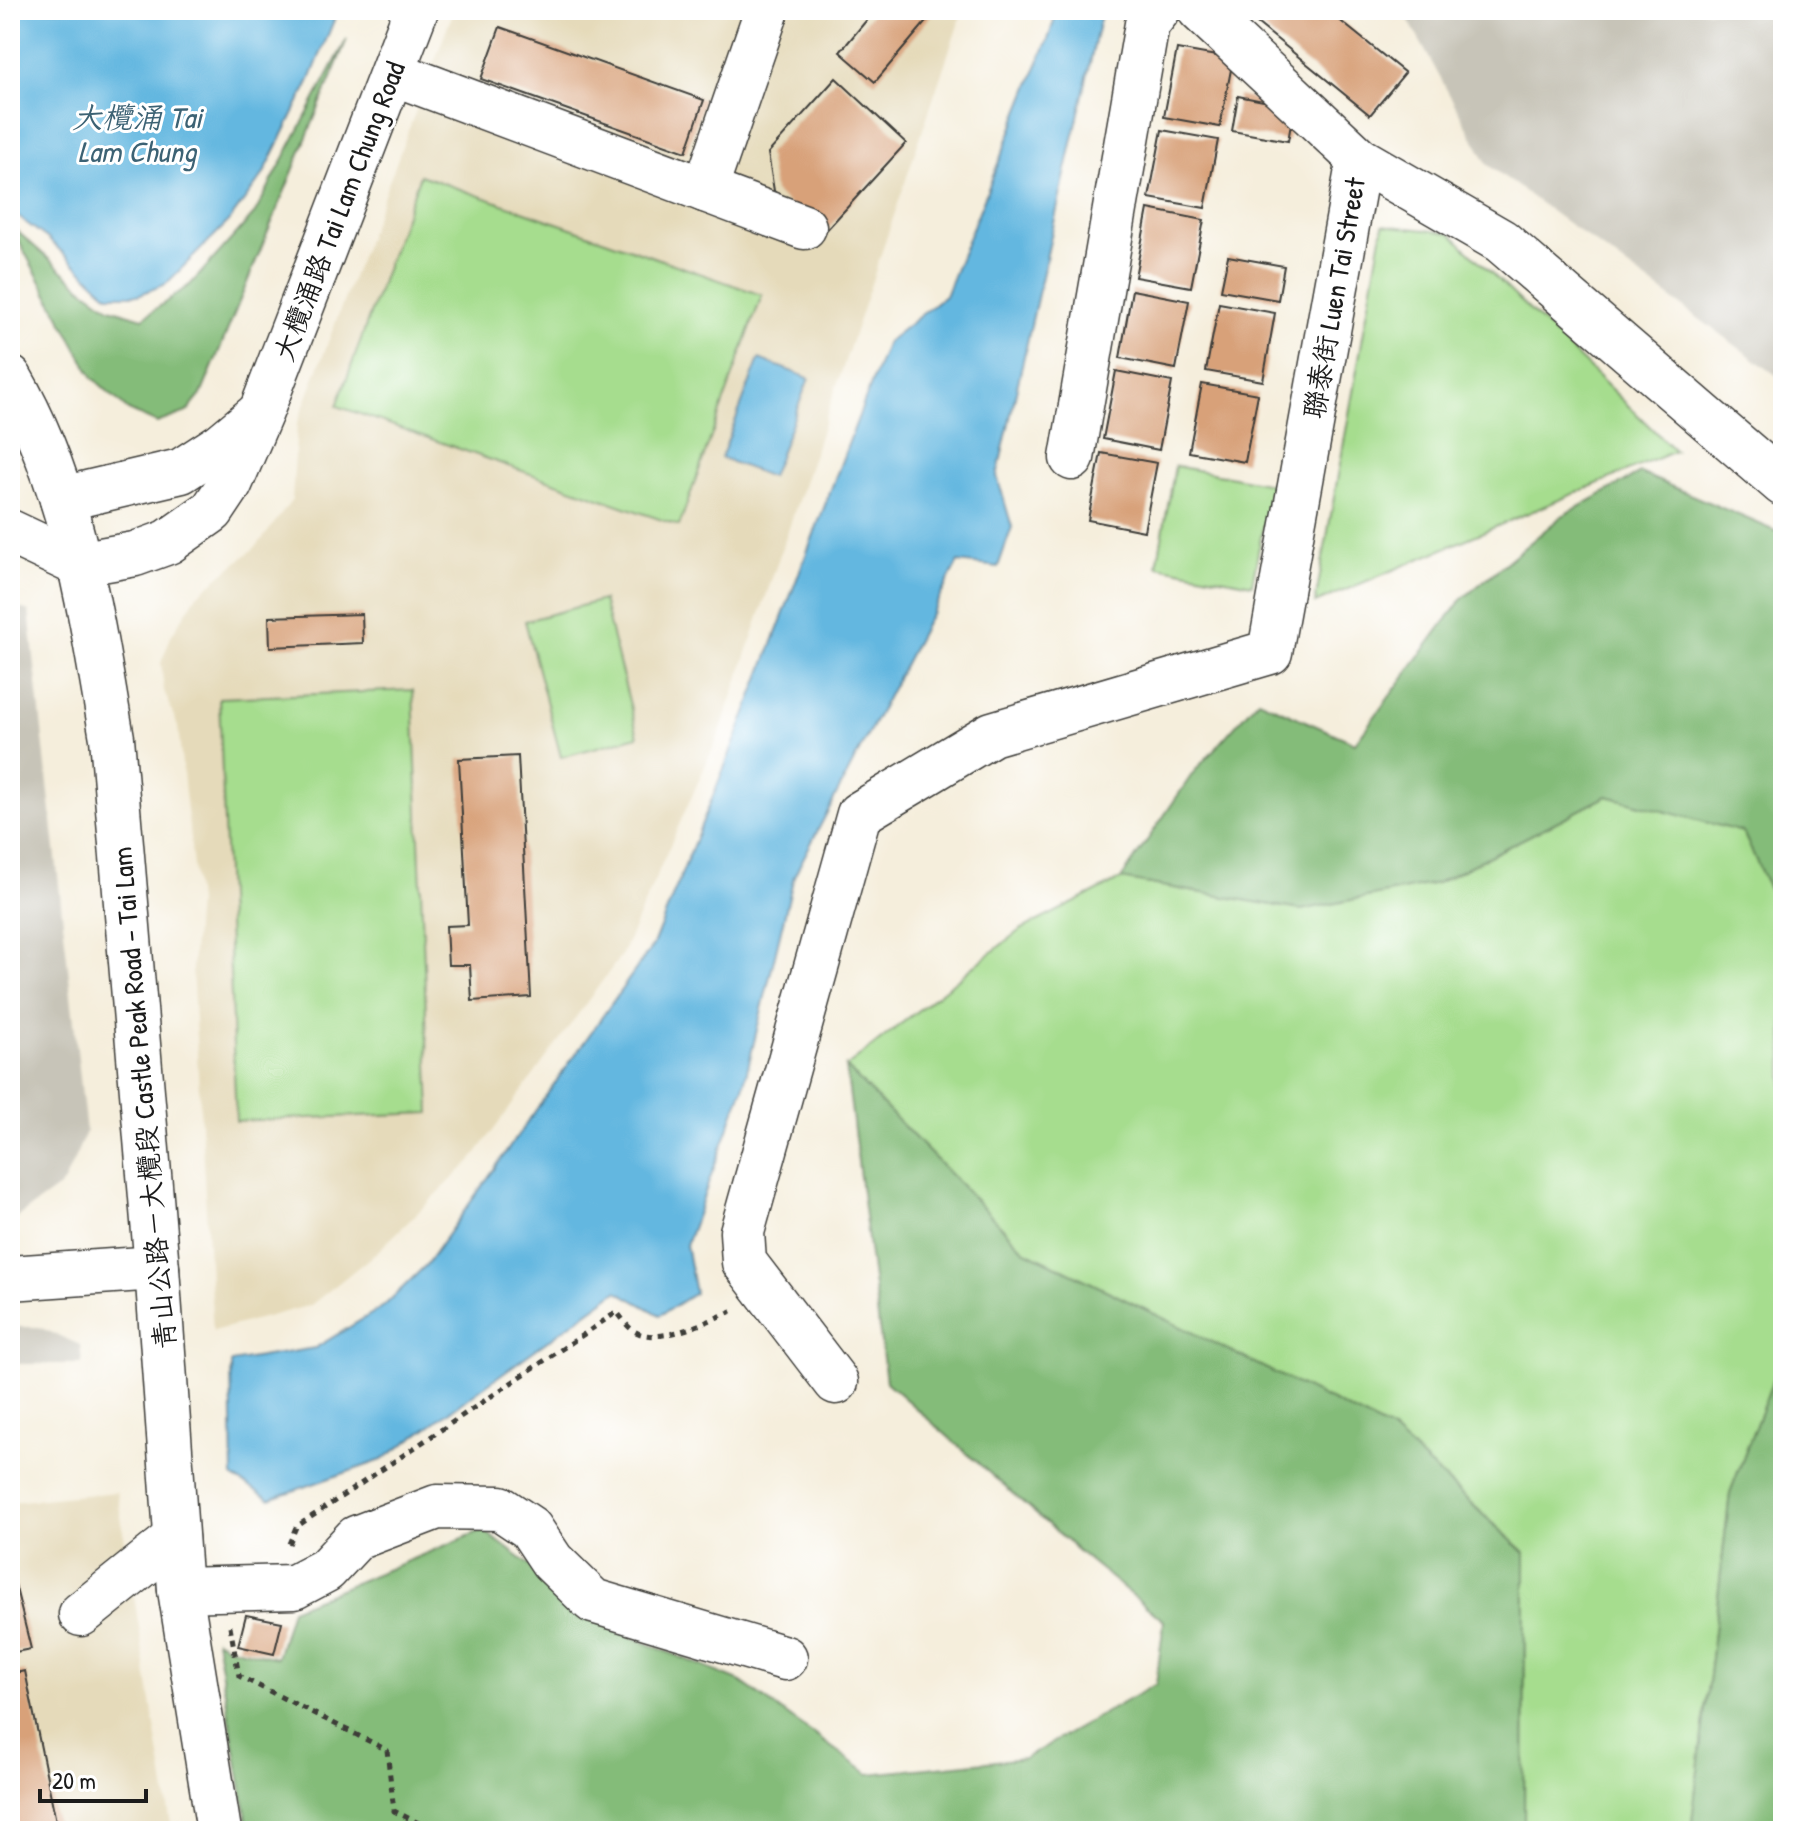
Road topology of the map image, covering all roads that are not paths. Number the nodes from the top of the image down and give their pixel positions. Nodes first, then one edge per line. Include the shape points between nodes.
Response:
1 (416, 10) edge
2 (767, 10) edge
3 (1158, 10) edge
4 (1200, 10) edge
5 (393, 73) junction
6 (1359, 159) junction
7 (705, 190) junction
8 (804, 227) dead end
9 (10, 378) edge
10 (261, 412) junction
11 (1072, 458) dead end
12 (1783, 484) edge
13 (62, 499) junction
14 (10, 532) edge
15 (78, 564) junction
16 (157, 1268) junction
17 (10, 1278) edge
18 (836, 1382) dead end
19 (176, 1538) junction
20 (180, 1590) junction
21 (81, 1614) dead end
22 (785, 1658) dead end
23 (219, 1831) edge

1 - 5 street, 大欖涌路 Tai Lam Chung Road
2 - 7 street
3 - 11 street via 1147,24
4 - 6 street, 聯泰街 Luen Tai Street
5 - 7 street
5 - 10 street, 大欖涌路 Tai Lam Chung Road
6 - 12 street via 1501,241
6 - 18 street, 聯泰街 Luen Tai Street via 1270,652 992,734 859,814 742,1232 744,1262
7 - 8 street
9 - 13 street, 青山公路－大欖段 Castle Peak Road – Tai Lam via 44,444
10 - 13 street, 大欖涌路 Tai Lam Chung Road via 181,471
10 - 15 street, 大欖涌路 Tai Lam Chung Road via 230,484 212,511 168,542
13 - 15 street, 青山公路－大欖段 Castle Peak Road – Tai Lam
14 - 15 street
15 - 16 street, 青山公路－大欖段 Castle Peak Road – Tai Lam via 112,738
16 - 17 street
16 - 19 street, 青山公路－大欖段 Castle Peak Road – Tai Lam
19 - 20 street, 青山公路－大欖段 Castle Peak Road – Tai Lam
19 - 21 street
20 - 22 street via 294,1587 326,1570 356,1538 437,1507 500,1508 530,1528 552,1561 593,1601
20 - 23 street, 青山公路－大欖段 Castle Peak Road – Tai Lam

